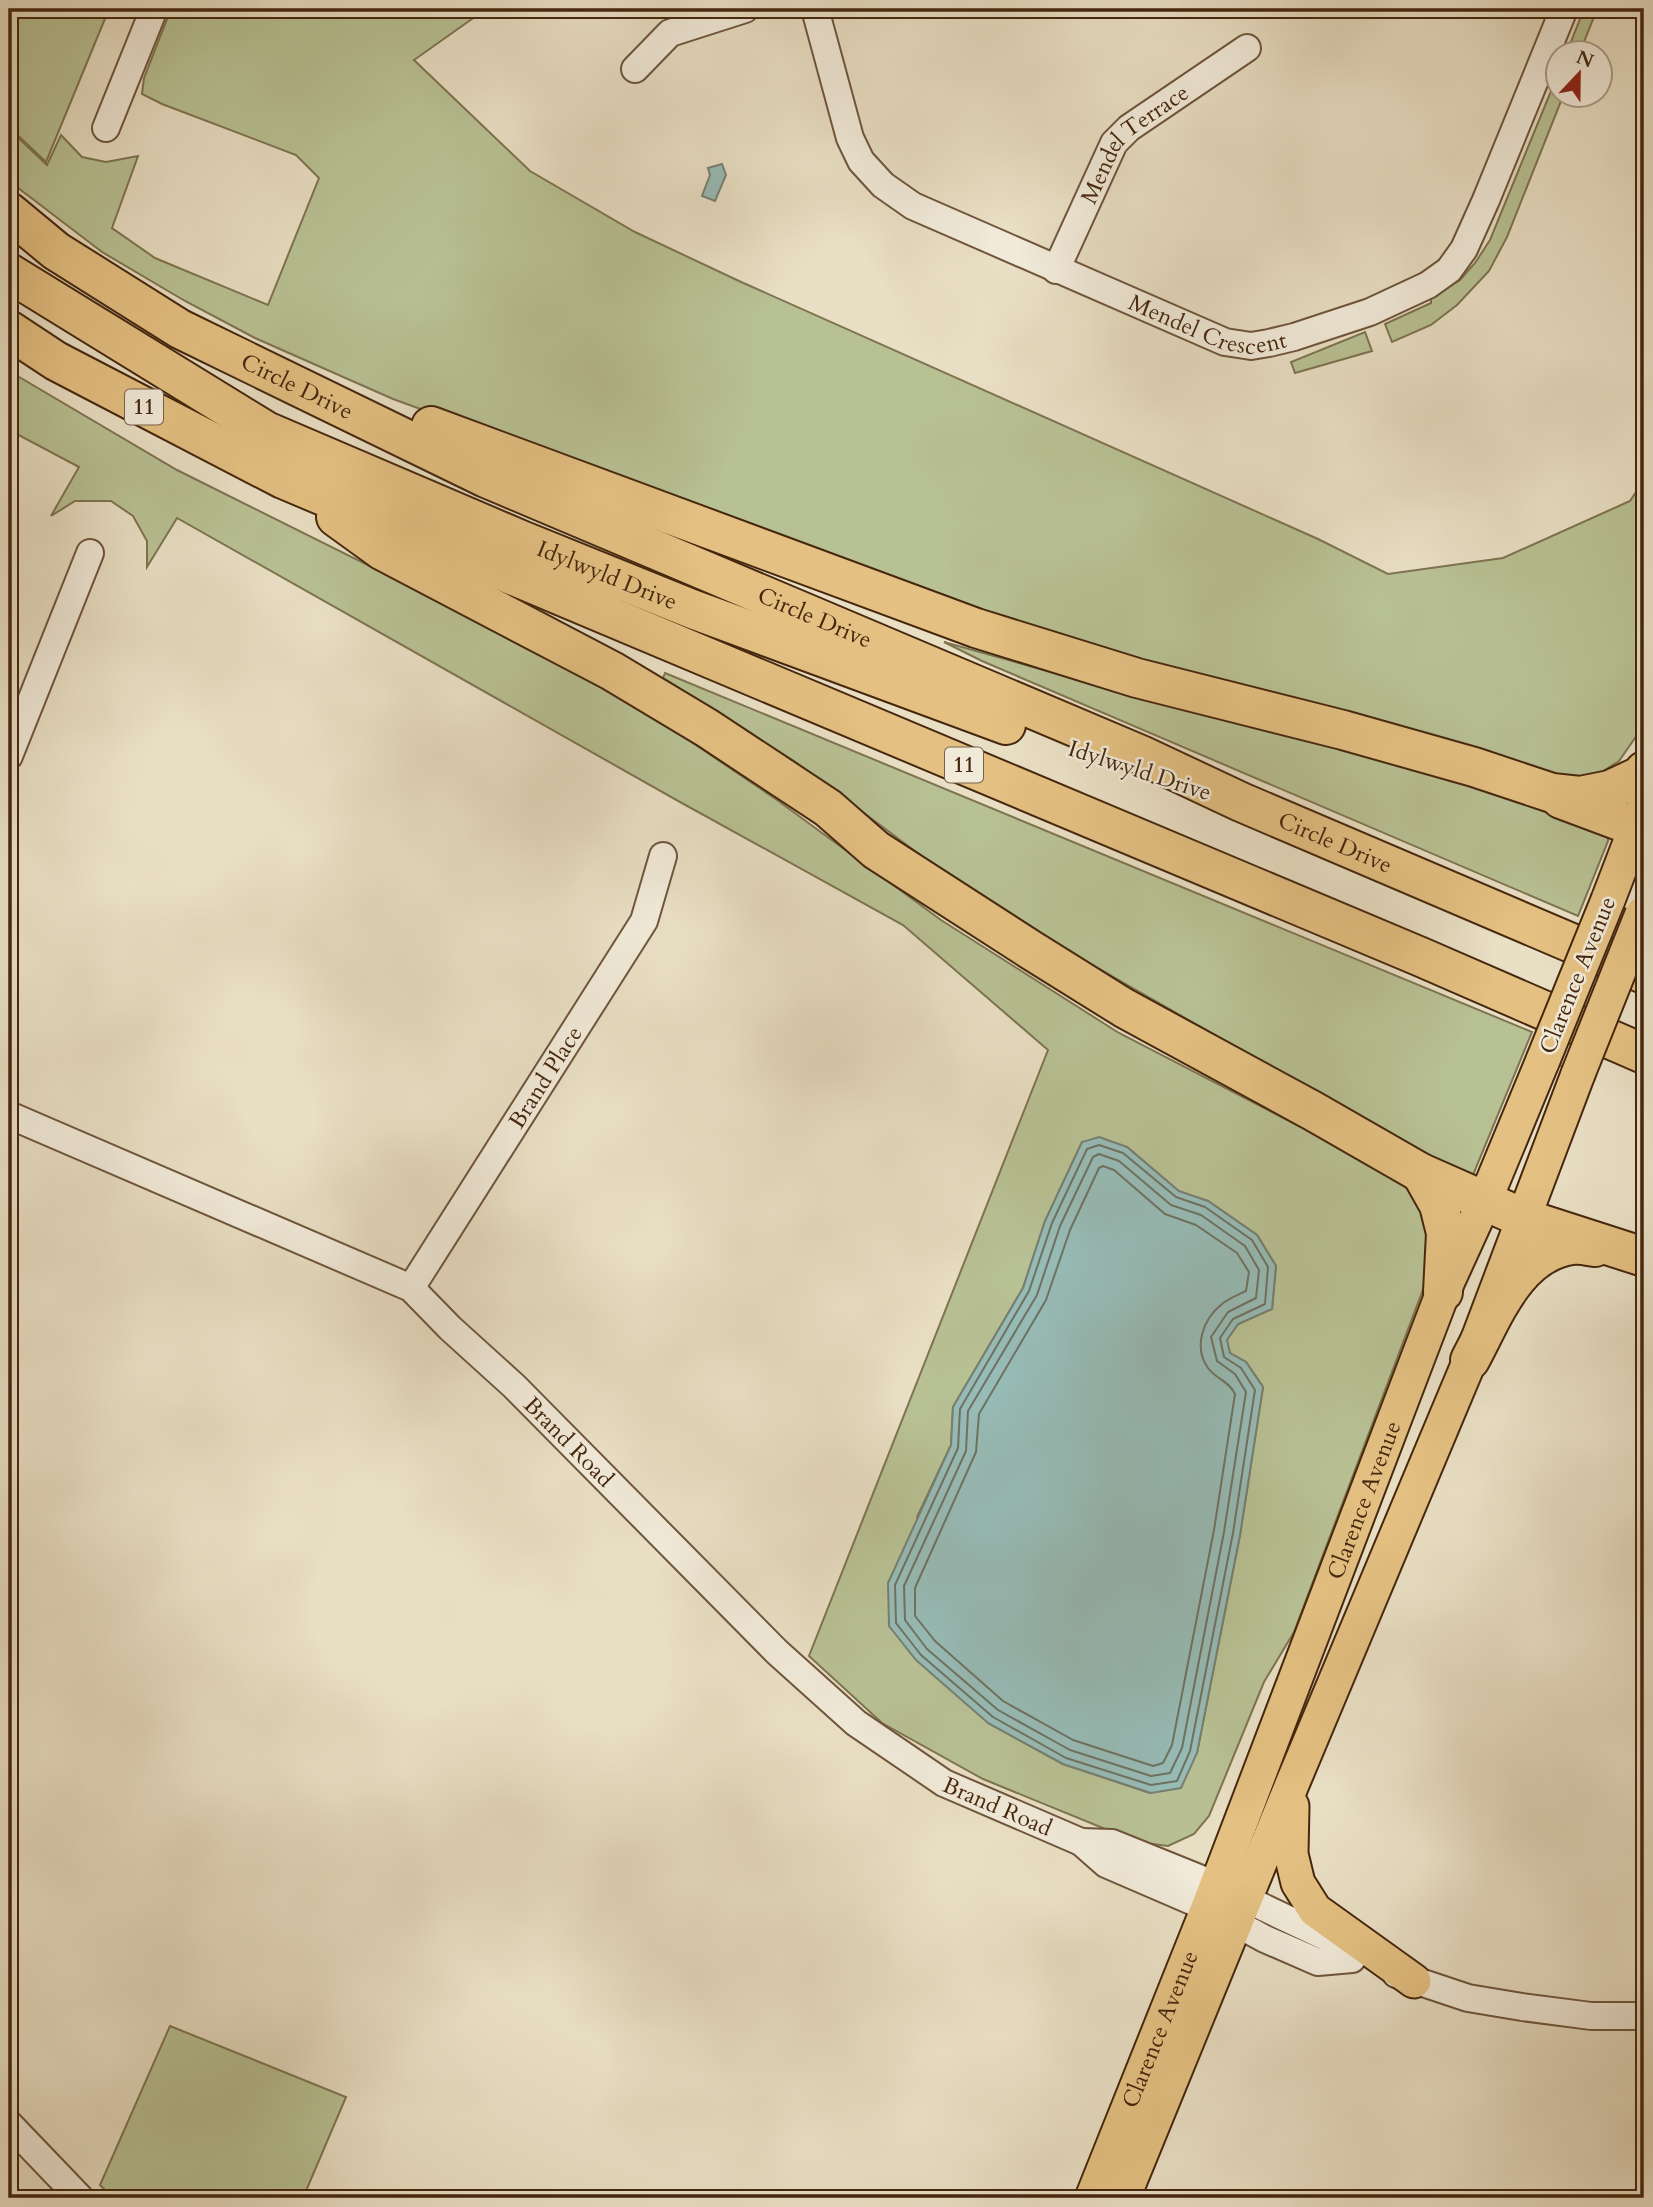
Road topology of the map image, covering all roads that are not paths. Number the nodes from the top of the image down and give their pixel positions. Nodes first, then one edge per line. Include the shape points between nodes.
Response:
1 (154, 9) edge
2 (745, 9) edge
3 (815, 9) edge
4 (1564, 9) edge
5 (1247, 48) dead end
6 (635, 69) dead end
7 (106, 128) dead end
8 (9, 212) edge
9 (1056, 270) junction
10 (9, 274) edge
11 (9, 330) edge
12 (253, 364) junction
13 (284, 479) junction
14 (90, 553) dead end
15 (9, 756) edge
16 (1474, 767) junction
17 (1644, 771) edge
18 (1241, 802) junction
19 (1642, 821) edge
20 (663, 856) dead end
21 (1643, 911) edge
22 (1644, 974) edge
23 (1644, 1054) edge
24 (9, 1115) edge
25 (1421, 1173) junction
26 (1485, 1200) junction
27 (1523, 1217) junction
28 (1629, 1253) edge
29 (411, 1289) junction
30 (1443, 1292) junction
31 (1470, 1360) junction
32 (1293, 1782) junction
33 (1226, 1903) junction
34 (1414, 1981) junction
35 (1644, 2016) edge
36 (9, 2124) edge
37 (1138, 2162) junction
38 (80, 2198) edge
39 (1092, 2198) edge
40 (1124, 2198) edge
41 (1136, 2198) edge

1 - 7 street
2 - 6 street via 670,33
3 - 9 street, Mendel Crescent via 849,138 860,161 913,206
4 - 9 street, Mendel Crescent via 1464,249 1449,270 1428,285 1370,312 1251,346 1225,342
5 - 9 street, Mendel Terrace via 1114,143
8 - 12 highway, Circle Drive / 11 via 56,251 180,329
10 - 18 highway, Idylwyld Drive / 11 via 278,436 692,609 1135,771
11 - 13 highway, 11 via 68,367
12 - 16 highway via 976,628 1137,678
12 - 18 highway, Circle Drive / 11 via 486,478
13 - 23 highway, 11
13 - 25 highway via 383,551 612,671 707,728 828,808 876,850 1042,958
14 - 15 street
16 - 17 highway via 1552,793 1580,796 1611,789
16 - 19 highway
18 - 22 highway, Circle Drive / 11
19 - 26 main road, Clarence Avenue, bridge
20 - 29 street, Brand Place via 645,921
21 - 27 main road, Clarence Avenue, bridge
24 - 29 street, Brand Road
25 - 26 highway
25 - 30 highway via 1439,1205 1447,1233
26 - 27 highway
26 - 30 main road, Clarence Avenue
27 - 28 highway
27 - 31 main road, Clarence Avenue
28 - 31 highway via 1573,1245 1546,1253 1528,1266 1505,1295
29 - 33 street, Brand Road via 514,1386 777,1652 856,1723 944,1783 1081,1842 1112,1843
30 - 33 main road, Clarence Avenue
31 - 32 main road, Clarence Avenue
32 - 33 main road, Clarence Avenue
32 - 34 main road via 1291,1854 1298,1883 1315,1910
33 - 34 street, Brand Road via 1265,1939 1318,1962 1352,1959
33 - 37 main road, Clarence Avenue
33 - 39 main road, Clarence Avenue
34 - 35 street via 1468,1998 1522,2007 1591,2016
36 - 38 street
37 - 40 main road, Clarence Avenue
37 - 41 main road

